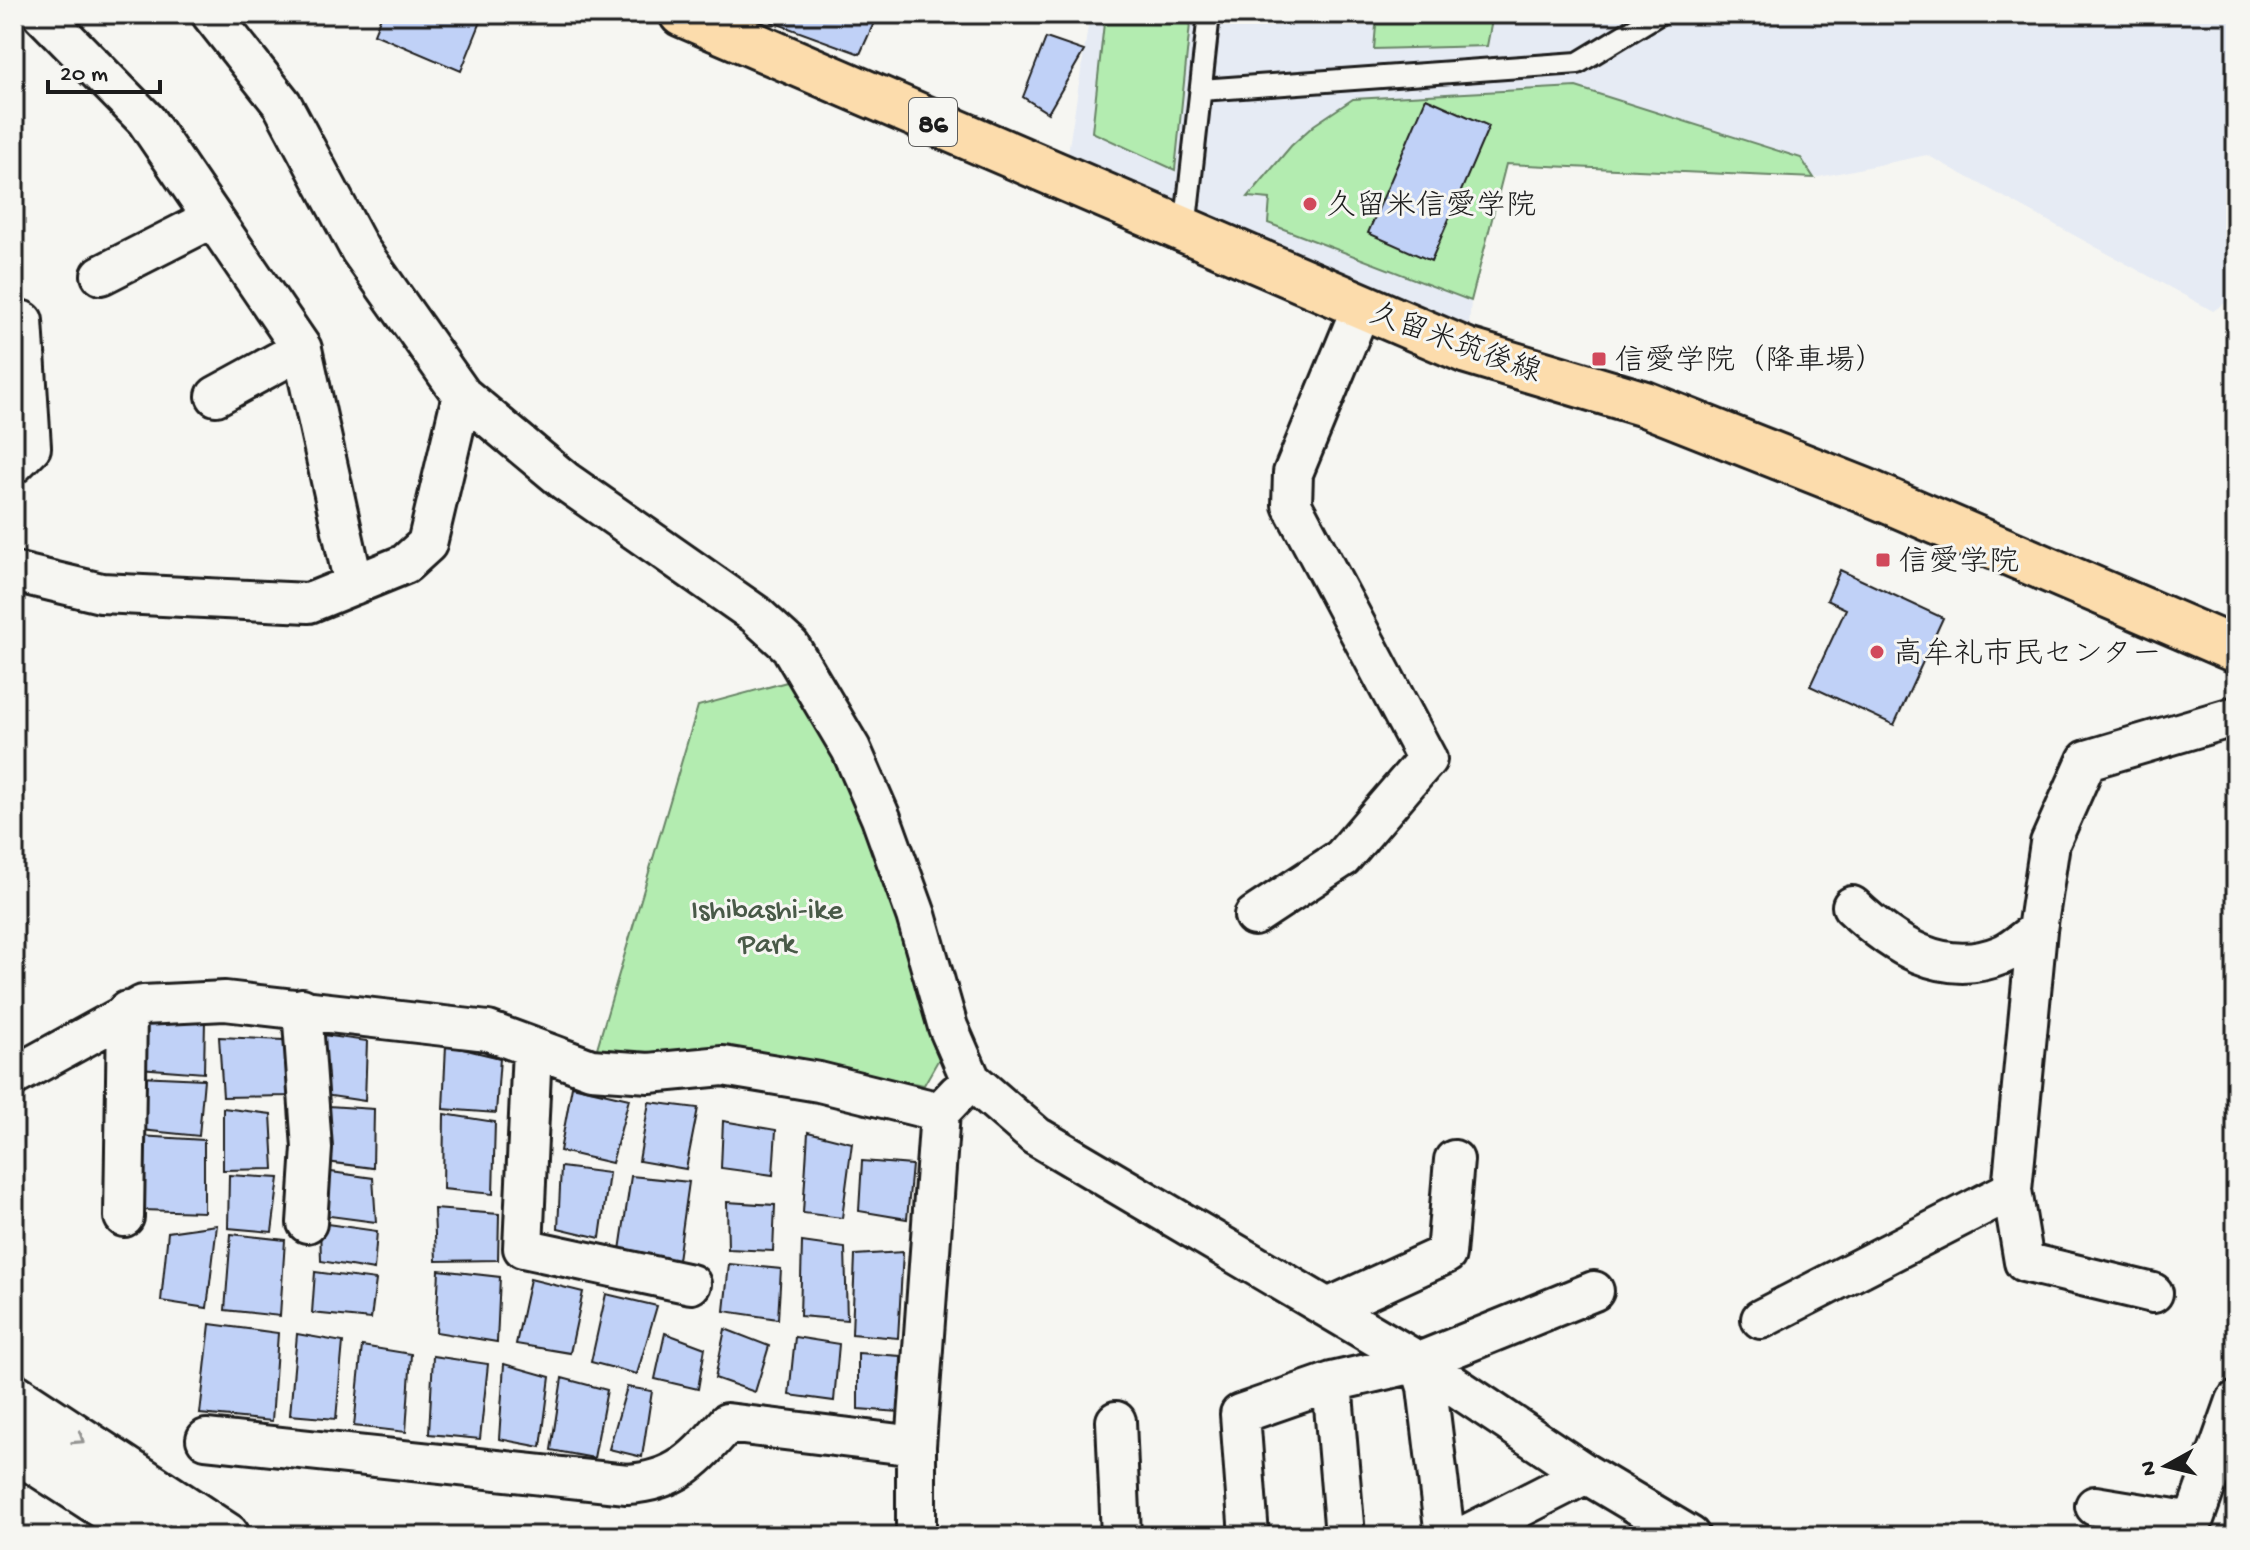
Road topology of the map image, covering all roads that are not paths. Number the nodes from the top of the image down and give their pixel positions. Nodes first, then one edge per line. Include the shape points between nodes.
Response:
1 (42, 14) edge
2 (211, 14) edge
3 (682, 14) edge
4 (1209, 14) edge
5 (1659, 14) edge
6 (738, 25) edge
7 (1201, 90) junction
8 (213, 218) junction
9 (1185, 230) junction
10 (101, 275) dead end
11 (1362, 306) junction
12 (14, 318) edge
13 (302, 349) junction
14 (462, 395) junction
15 (216, 396) dead end
16 (14, 464) edge
17 (14, 572) edge
18 (354, 585) junction
19 (2236, 650) edge
20 (2236, 716) edge
21 (1852, 906) dead end
22 (1254, 916) dead end
23 (2037, 930) junction
24 (302, 1008) junction
25 (127, 1011) junction
26 (532, 1049) junction
27 (14, 1076) edge
28 (971, 1080) junction
29 (940, 1112) junction
30 (1454, 1160) dead end
31 (2012, 1190) junction
32 (124, 1217) dead end
33 (307, 1223) dead end
34 (691, 1284) dead end
35 (1594, 1291) dead end
36 (2153, 1293) dead end
37 (1328, 1308) junction
38 (1761, 1319) dead end
39 (1419, 1362) junction
40 (1332, 1382) junction
41 (14, 1396) edge
42 (2236, 1401) edge
43 (1116, 1421) dead end
44 (206, 1439) dead end
45 (916, 1446) junction
46 (14, 1448) edge
47 (1586, 1474) junction
48 (2095, 1506) dead end
49 (2191, 1529) edge
50 (150, 1536) edge
51 (227, 1536) edge
52 (916, 1536) edge
53 (1121, 1536) edge
54 (1249, 1536) edge
55 (1345, 1536) edge
56 (1445, 1536) edge
57 (1464, 1536) edge
58 (1690, 1536) edge

1 - 8 street via 146,120
2 - 14 street via 282,104 360,250
3 - 6 main road, 久留米筑後線 / 86
4 - 7 lane
5 - 7 lane via 1578,63
6 - 9 main road, 久留米筑後線 / 86
7 - 9 lane
8 - 10 street
8 - 13 street
9 - 11 main road, 久留米筑後線 / 86
11 - 19 main road, 久留米筑後線 / 86 via 1467,351 1645,404 1863,490
11 - 22 street via 1293,473 1292,505 1427,759 1342,858
12 - 16 street via 23,321 31,447
13 - 15 street
13 - 18 street
14 - 18 street via 427,544 405,564
14 - 28 street via 565,481 755,614 790,646 851,749 881,818 948,1027
17 - 18 street via 101,593 309,603
20 - 23 street via 2087,760 2050,843
21 - 23 street via 1884,937 1926,958 1960,964 2002,955
23 - 31 street
24 - 25 street via 225,1001 143,1005
24 - 26 street via 488,1031
24 - 33 street via 312,1148
25 - 27 street
25 - 32 street
26 - 29 street via 591,1069 649,1073 723,1066 819,1082
26 - 34 street via 523,1248
28 - 29 street
28 - 37 street via 1036,1136
29 - 45 street
30 - 37 street via 1446,1254
31 - 36 street via 2024,1262
31 - 38 street
35 - 39 street
37 - 39 street
39 - 40 street
39 - 47 street
39 - 56 street via 1427,1387
40 - 54 street via 1240,1414
40 - 55 street
41 -> 51 street
42 - 49 street
43 - 53 street
44 - 45 street via 627,1484 653,1483 691,1464 727,1423
45 - 52 street
46 - 50 street
47 - 57 street
47 - 58 street
48 - 49 street

